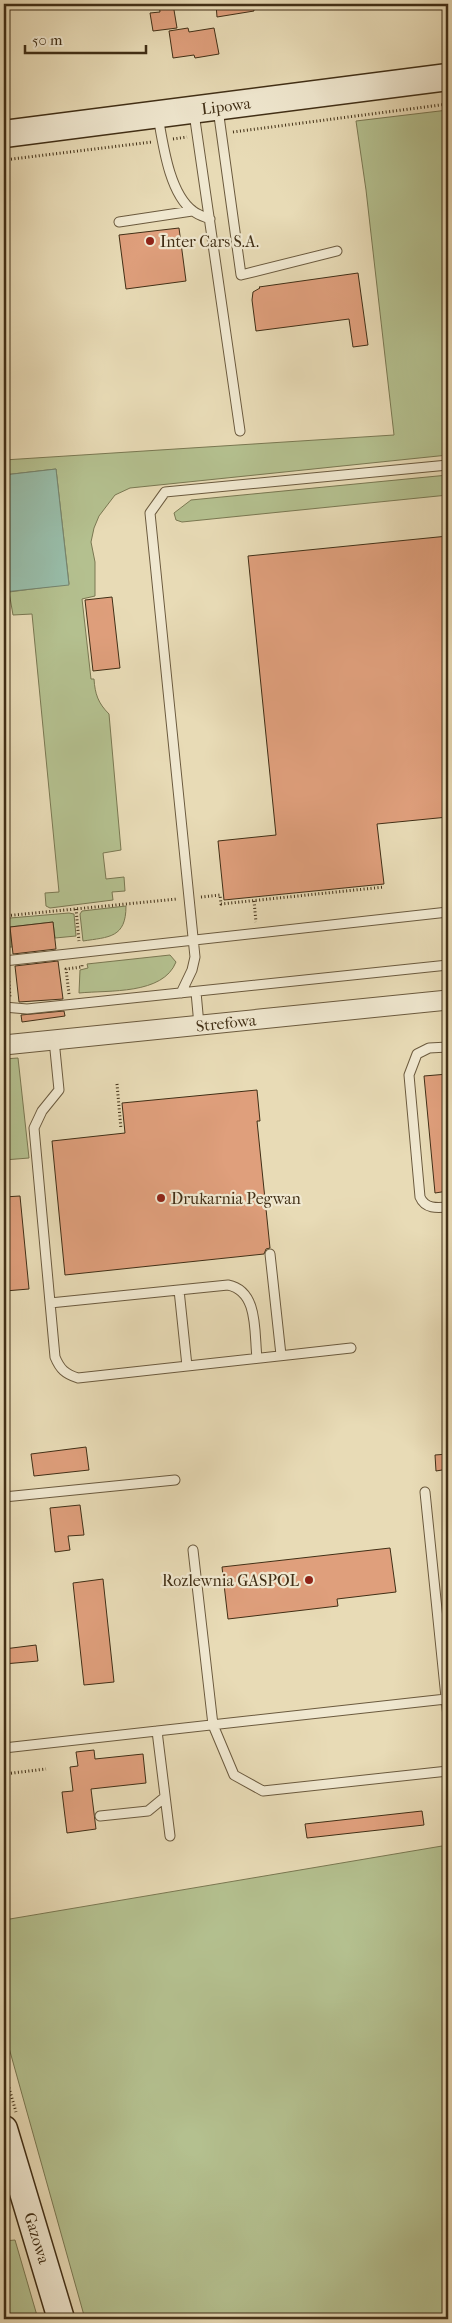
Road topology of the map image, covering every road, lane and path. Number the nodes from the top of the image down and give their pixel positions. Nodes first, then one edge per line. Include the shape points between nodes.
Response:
1 (448, 77) edge
2 (206, 108) junction
3 (158, 114) junction
4 (4, 134) edge
5 (192, 211) junction
6 (210, 220) junction
7 (119, 222) dead end
8 (337, 251) dead end
9 (240, 431) dead end
10 (448, 465) edge
11 (448, 912) edge
12 (4, 933) edge
13 (193, 939) junction
14 (5, 961) edge
15 (448, 965) edge
16 (196, 992) junction
17 (181, 993) junction
18 (448, 1000) edge
19 (8, 1007) edge
20 (198, 1026) junction
21 (54, 1040) junction
22 (4, 1045) edge
23 (448, 1047) edge
24 (117, 1084) dead end
25 (121, 1129) dead end
26 (448, 1207) edge
27 (270, 1254) dead end
28 (179, 1290) junction
29 (50, 1303) junction
30 (351, 1348) dead end
31 (281, 1355) junction
32 (257, 1358) junction
33 (188, 1366) junction
34 (175, 1480) dead end
35 (425, 1492) dead end
36 (4, 1497) edge
37 (193, 1550) dead end
38 (446, 1699) junction
39 (448, 1717) edge
40 (213, 1724) junction
41 (157, 1731) junction
42 (4, 1748) edge
43 (46, 1769) dead end
44 (448, 1771) edge
45 (4, 1774) edge
46 (165, 1796) junction
47 (100, 1816) dead end
48 (170, 1836) dead end
49 (4, 2128) edge
50 (61, 2319) edge

1 - 2 street, Lipowa
2 - 3 street, Lipowa
2 - 6 lane
2 - 8 lane via 241,275
3 - 4 street, Lipowa
3 - 5 lane via 169,172 182,199
5 - 6 lane
5 - 7 lane
6 - 9 lane
10 - 13 lane via 166,492 150,513
11 - 13 lane
12 - 14 path
13 - 14 lane
13 - 17 lane via 195,957
14 - 19 path
15 - 16 lane
16 - 17 lane
16 - 20 lane
17 - 19 lane via 26,1009
18 - 20 street, Strefowa
20 - 21 street, Strefowa
21 - 22 street, Strefowa
21 - 29 lane via 59,1090 42,1111 34,1128
23 - 26 lane via 429,1048 417,1054 409,1075 420,1197 428,1206
24 - 25 path
27 - 31 lane
28 - 29 lane
28 - 32 lane via 228,1285 238,1287 246,1294 251,1308
28 - 33 lane
29 - 33 lane via 55,1357 59,1367 68,1375 78,1378
30 - 31 lane
31 - 32 lane
32 - 33 lane
34 - 36 lane
35 - 38 lane
37 - 40 lane
38 - 39 lane
38 - 40 lane
40 - 41 lane
40 - 44 lane via 234,1775 263,1791
41 - 42 lane
41 - 46 lane
43 - 45 path
46 - 47 lane via 148,1810
46 - 48 lane
49 - 50 street, Gazowa

